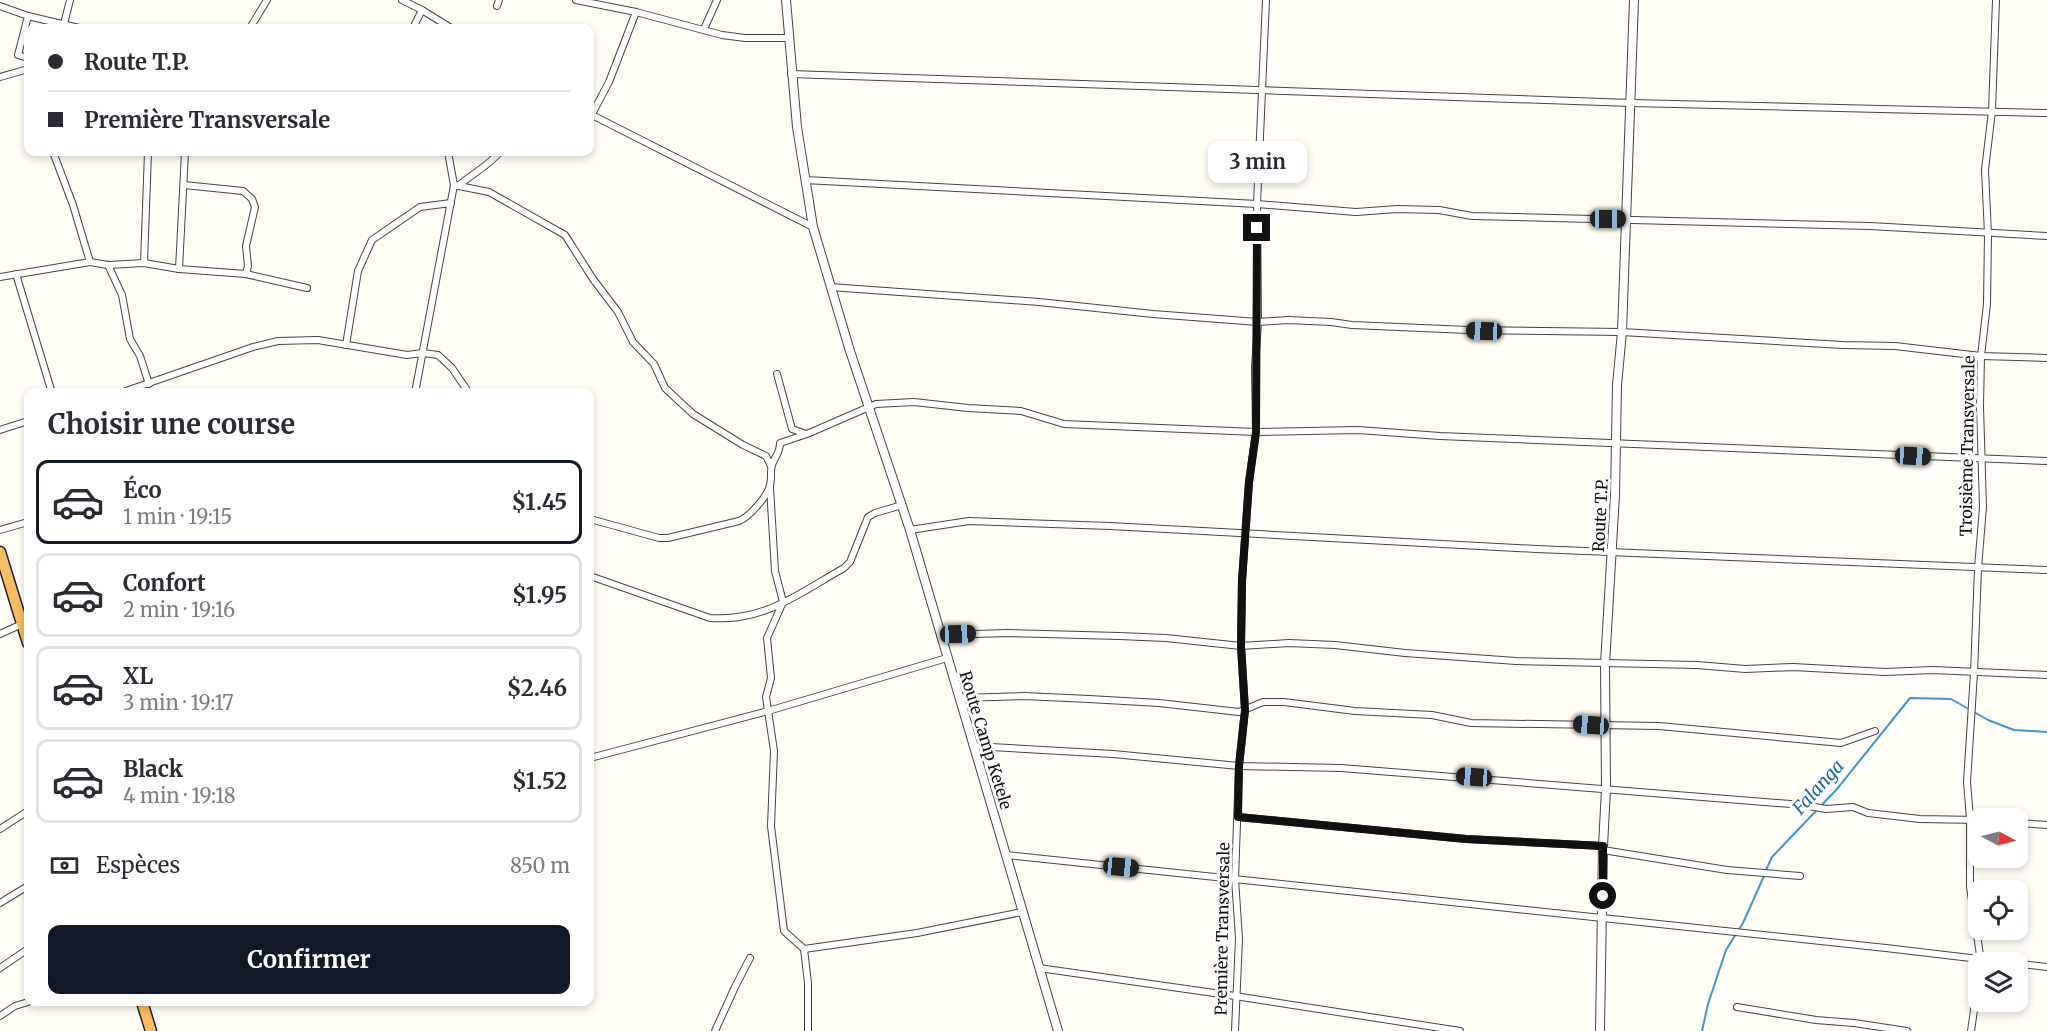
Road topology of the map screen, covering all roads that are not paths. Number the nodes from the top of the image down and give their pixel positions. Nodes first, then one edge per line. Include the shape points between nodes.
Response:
1 (70, 0) edge
2 (267, 0) edge
3 (402, 0) edge
4 (576, 0) edge
5 (717, 0) edge
6 (786, 0) edge
7 (1266, 0) edge
8 (1634, 0) edge
9 (1996, 0) edge
10 (0, 6) edge
11 (422, 10) junction
12 (636, 12) junction
13 (28, 16) junction
14 (26, 24) edge
15 (53, 24) edge
16 (64, 24) edge
17 (252, 24) edge
18 (415, 24) edge
19 (445, 24) edge
20 (704, 29) junction
21 (24, 32) edge
22 (788, 38) junction
23 (24, 57) edge
24 (24, 70) edge
25 (791, 74) junction
26 (0, 77) edge
27 (1263, 91) junction
28 (1631, 104) junction
29 (594, 108) edge
30 (1992, 111) junction
31 (2047, 113) edge
32 (594, 117) edge
33 (55, 156) edge
34 (148, 156) edge
35 (185, 156) edge
36 (449, 156) edge
37 (496, 156) edge
38 (805, 180) junction
39 (184, 185) junction
40 (456, 186) junction
41 (451, 202) junction
42 (1257, 204) junction
43 (1626, 219) junction
44 (813, 227) junction
45 (1988, 234) junction
46 (2047, 236) edge
47 (90, 261) junction
48 (144, 263) junction
49 (108, 265) junction
50 (179, 269) junction
51 (16, 274) junction
52 (246, 274) junction
53 (0, 277) edge
54 (830, 287) junction
55 (307, 288) dead end
56 (1258, 322) junction
57 (1622, 332) junction
58 (346, 345) junction
59 (423, 352) junction
60 (1981, 356) junction
61 (2047, 358) edge
62 (777, 374) dead end
63 (149, 384) junction
64 (50, 388) edge
65 (136, 388) edge
66 (416, 388) edge
67 (466, 388) edge
68 (869, 407) junction
69 (24, 422) edge
70 (0, 430) edge
71 (1256, 432) junction
72 (807, 434) junction
73 (1616, 442) junction
74 (1981, 459) junction
75 (2047, 461) edge
76 (771, 466) junction
77 (770, 486) junction
78 (902, 505) junction
79 (594, 520) edge
80 (24, 523) edge
81 (0, 530) edge
82 (910, 530) junction
83 (1246, 532) junction
84 (1611, 551) junction
85 (0, 552) edge
86 (1978, 568) junction
87 (2047, 570) edge
88 (594, 577) edge
89 (4, 579) edge
90 (783, 602) junction
91 (22, 624) junction
92 (24, 630) edge
93 (0, 634) edge
94 (940, 635) junction
95 (1241, 646) junction
96 (947, 658) junction
97 (1605, 664) junction
98 (1974, 673) junction
99 (2047, 675) edge
100 (959, 698) junction
101 (1245, 710) junction
102 (768, 711) junction
103 (1606, 726) junction
104 (1875, 731) dead end
105 (973, 746) junction
106 (594, 757) edge
107 (1239, 766) junction
108 (1606, 789) junction
109 (1969, 808) edge
110 (24, 814) edge
111 (1238, 817) junction
112 (1968, 819) edge
113 (2028, 824) edge
114 (2047, 825) edge
115 (0, 829) edge
116 (1603, 848) junction
117 (1007, 855) junction
118 (1970, 868) edge
119 (1800, 876) dead end
120 (1235, 879) junction
121 (24, 888) edge
122 (0, 903) edge
123 (1022, 912) junction
124 (1602, 918) junction
125 (804, 949) junction
126 (24, 952) edge
127 (1981, 952) edge
128 (750, 958) dead end
129 (1968, 959) edge
130 (2028, 965) edge
131 (2047, 967) edge
132 (0, 968) edge
133 (1039, 968) junction
134 (1235, 996) junction
135 (24, 1003) edge
136 (143, 1006) edge
137 (1737, 1007) dead end
138 (1974, 1012) edge
139 (0, 1016) edge
140 (151, 1031) edge
141 (715, 1031) edge
142 (808, 1031) edge
143 (1058, 1031) edge
144 (1235, 1031) edge
145 (1460, 1031) edge
146 (1600, 1031) edge
147 (1907, 1031) edge
148 (1971, 1031) edge

1 - 16 street
2 - 17 street
3 - 11 street
4 - 12 street
5 - 20 street
6 - 22 street, Route Camp Ketele
7 - 27 street, Première Transversale
8 - 28 street, Route T.P.
9 - 30 street, Troisième Transversale
10 - 13 street
11 - 18 street
11 - 19 street
12 - 20 street
12 - 29 street via 609,82
13 - 14 street
13 - 15 street
20 - 22 street via 745,38
21 - 23 street via 18,55
22 - 25 street, Route Camp Ketele
24 - 26 street
25 - 27 street
25 - 38 street, Route Camp Ketele
27 - 28 street
27 - 42 street, Première Transversale
28 - 30 street
28 - 43 street, Route T.P.
30 - 31 street
30 - 45 street, Troisième Transversale via 1985,170
32 - 44 street
33 - 47 street
34 - 48 street
35 - 39 street
36 - 40 street
37 - 40 street
38 - 42 street
38 - 44 street, Route Camp Ketele
39 - 50 street
39 - 52 street via 243,191 252,199 255,207 246,246
40 - 41 street
40 - 76 street via 489,192 565,236 618,312 633,342 654,364 665,388 693,414 766,456
41 - 58 street via 420,207 372,240 358,271
41 - 59 street
42 - 43 street via 1356,212 1439,210 1472,216
42 - 56 street, Première Transversale
43 - 45 street via 1870,226
43 - 57 street, Route T.P.
44 - 54 street, Route Camp Ketele
45 - 46 street
45 - 60 street, Troisième Transversale via 1987,304
47 - 49 street
47 - 51 street
48 - 49 street
48 - 50 street
49 - 63 street via 122,295 130,339
50 - 52 street
51 - 53 street
51 - 64 street
52 - 55 street
54 - 56 street
54 - 68 street, Route Camp Ketele
56 - 57 street
56 - 71 street, Première Transversale
57 - 60 street via 1895,346
57 - 73 street, Route T.P.
58 - 59 street via 406,355
58 - 63 street via 318,340 278,341
59 - 66 street
59 - 67 street via 441,357
60 - 61 street
60 - 74 street, Troisième Transversale
62 - 72 street via 792,429
63 - 65 street
68 - 71 street via 914,402 1021,411 1064,424
68 - 72 street
68 - 78 street, Route Camp Ketele
69 - 70 street
71 - 73 street via 1358,430
71 - 83 street, Première Transversale
72 - 76 street via 780,443
73 - 74 street
73 - 84 street, Route T.P.
74 - 75 street
74 - 86 street, Troisième Transversale via 1983,507
76 - 77 street
77 - 79 street via 746,518 668,538
77 - 90 street via 775,571
78 - 82 street, Route Camp Ketele
78 - 90 street via 868,517 844,568
80 - 81 street
82 - 83 street via 969,522
82 - 94 street, Route Camp Ketele
83 - 84 street
83 - 95 street, Première Transversale
84 - 86 street
84 - 97 street, Route T.P.
85 - 89 highway
86 - 87 street
86 - 98 street, Troisième Transversale
88 - 90 street via 710,618 746,617
89 - 91 highway
90 - 102 street via 766,641 771,678 766,697
91 - 92 highway
91 - 93 street
94 - 95 street via 1155,637
94 - 96 street, Route Camp Ketele
95 - 97 street via 1335,645 1516,661
95 - 101 street, Première Transversale
96 - 100 street, Route Camp Ketele
96 - 102 street
97 - 98 street
97 - 103 street, Route T.P.
98 - 99 street
98 - 109 street, Troisième Transversale via 1966,782
100 - 101 street via 1024,696
100 - 105 street, Route Camp Ketele
101 - 103 street via 1263,702 1284,702 1432,715 1471,723
101 - 107 street, Première Transversale
102 - 106 street
102 - 125 street via 774,751 771,825 784,931
103 - 104 street via 1659,726 1841,743
103 - 108 street, Route T.P.
105 - 107 street
105 - 117 street, Route Camp Ketele
107 - 108 street via 1341,768
107 - 111 street, Première Transversale
108 - 112 street via 1826,809 1852,807 1868,813 1920,819
108 - 116 street, Route T.P.
110 - 115 street
111 - 116 street
111 - 120 street, Première Transversale
113 - 114 street
116 - 119 street via 1727,870
116 - 124 street, Route T.P.
117 - 120 street
117 - 123 street, Route Camp Ketele
118 - 127 street, Troisième Transversale
120 - 124 street
120 - 134 street, Première Transversale via 1239,938
121 - 122 street
123 - 125 street
123 - 133 street, Route Camp Ketele
124 - 129 street
124 - 146 street, Route T.P.
125 - 142 street
126 - 132 street
128 - 141 street
130 - 131 street
133 - 134 street
133 - 143 street, Route Camp Ketele
134 - 144 street, Première Transversale
134 - 145 street
135 - 139 street
136 - 140 highway
137 - 147 street
138 - 148 street

